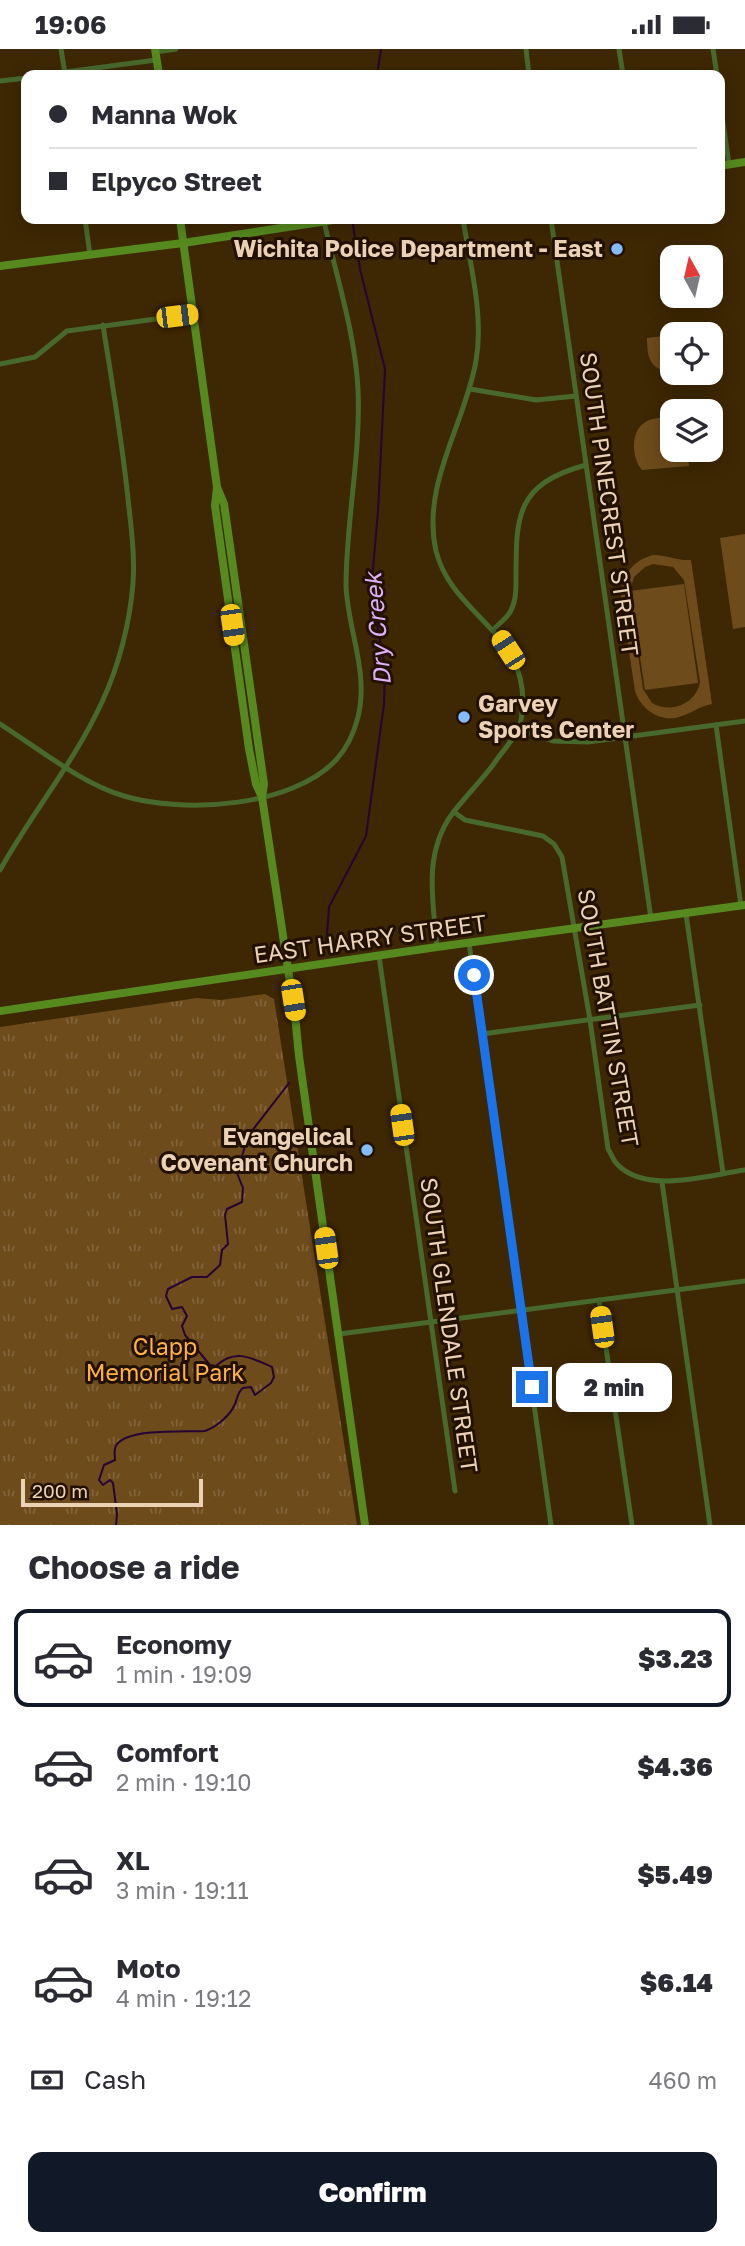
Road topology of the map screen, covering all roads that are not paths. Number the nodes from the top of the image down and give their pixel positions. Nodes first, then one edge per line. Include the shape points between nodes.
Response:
1 (61, 49) edge
2 (176, 49) edge
3 (526, 49) edge
4 (619, 49) edge
5 (713, 49) edge
6 (155, 53) edge
7 (64, 70) edge
8 (82, 70) edge
9 (528, 70) edge
10 (622, 70) edge
11 (715, 70) edge
12 (21, 79) edge
13 (0, 81) edge
14 (745, 162) edge
15 (725, 165) edge
16 (86, 224) edge
17 (181, 224) edge
18 (305, 224) edge
19 (325, 224) edge
20 (464, 224) edge
21 (552, 224) edge
22 (183, 243) junction
23 (90, 255) junction
24 (0, 266) edge
25 (193, 314) junction
26 (103, 325) junction
27 (0, 364) edge
28 (470, 389) junction
29 (576, 396) junction
30 (586, 465) junction
31 (493, 630) junction
32 (745, 721) edge
33 (0, 725) edge
34 (716, 725) junction
35 (518, 729) junction
36 (625, 737) junction
37 (65, 766) junction
38 (262, 797) junction
39 (454, 812) junction
40 (0, 850) edge
41 (8, 855) junction
42 (0, 870) edge
43 (743, 906) edge
44 (686, 914) junction
45 (651, 919) junction
46 (574, 929) junction
47 (469, 943) junction
48 (437, 947) junction
49 (379, 956) junction
50 (288, 970) junction
51 (700, 1005) junction
52 (0, 1011) edge
53 (590, 1020) junction
54 (482, 1034) junction
55 (745, 1170) edge
56 (723, 1173) junction
57 (662, 1182) junction
58 (745, 1280) edge
59 (677, 1290) junction
60 (599, 1300) junction
61 (521, 1311) junction
62 (431, 1322) junction
63 (338, 1334) junction
64 (455, 1491) dead end
65 (365, 1525) edge
66 (551, 1525) edge
67 (632, 1525) edge
68 (710, 1525) edge

1 - 7 street
2 - 6 street
3 - 9 street
4 - 10 street
5 - 11 street
6 - 8 street
12 - 13 street
14 - 15 main road
16 - 23 street
17 - 22 main road
18 - 22 main road
19 - 38 street via 358,390 345,586 362,691 353,732 336,760 301,785
20 - 28 street via 478,332
21 - 29 street, SOUTH PINECREST STREET
22 - 23 main road
22 - 25 main road
23 - 24 main road
25 - 26 street
25 - 38 main road via 249,749
26 - 27 street via 66,331 34,357
26 - 37 street via 124,458 133,583 118,659 105,694
28 - 29 street via 536,400
28 - 31 street via 447,452 432,520 436,551 449,582
29 - 30 street, SOUTH PINECREST STREET
30 - 31 street via 561,471 536,488 521,508 516,533 516,595 510,614
30 - 36 street, SOUTH PINECREST STREET
31 - 35 street via 516,663 523,694
32 - 34 street
33 - 37 street
34 - 36 street
34 - 43 street
35 - 36 street via 552,741
35 - 39 street
36 - 45 street, SOUTH PINECREST STREET
37 - 38 street via 124,796 168,804 208,805
37 - 41 street
38 - 50 main road
39 - 46 street, SOUTH BATTIN STREET via 466,820 543,836 554,844 562,857
39 - 48 street via 438,839 431,871
40 - 41 street
41 - 42 street
43 - 44 main road, EAST HARRY STREET
44 - 45 main road, EAST HARRY STREET
44 - 51 street
45 - 46 main road, EAST HARRY STREET
46 - 47 main road, EAST HARRY STREET
46 - 53 street, SOUTH BATTIN STREET
47 - 48 main road, EAST HARRY STREET
47 - 54 street
48 - 49 main road, EAST HARRY STREET
49 - 50 main road, EAST HARRY STREET
49 - 62 street, SOUTH GLENDALE STREET
50 - 52 main road, EAST HARRY STREET
50 - 63 main road
51 - 53 street
51 - 56 street
53 - 54 street
53 - 57 street, SOUTH BATTIN STREET via 608,1149 617,1164 634,1175
54 - 61 street
55 - 56 street
56 - 57 street
57 - 59 street
58 - 59 street
59 - 60 street
59 - 68 street
60 - 61 street
60 - 67 street
61 - 62 street
61 - 66 street
62 - 63 street
62 - 64 street, SOUTH GLENDALE STREET
63 - 65 main road

